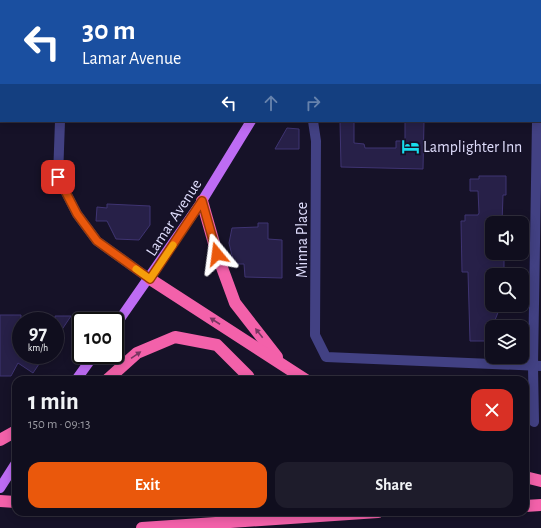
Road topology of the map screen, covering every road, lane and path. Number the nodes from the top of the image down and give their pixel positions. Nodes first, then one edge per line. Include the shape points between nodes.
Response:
1 (60, 122) edge
2 (250, 122) edge
3 (313, 122) edge
4 (537, 122) edge
5 (202, 201) junction
6 (150, 279) junction
7 (124, 314) edge
8 (88, 364) edge
9 (283, 364) junction
10 (537, 366) edge
11 (79, 376) edge
12 (111, 376) edge
13 (248, 376) edge
14 (300, 376) edge
15 (534, 422) dead end
16 (12, 433) edge
17 (0, 440) edge
18 (12, 469) edge
19 (529, 478) edge
20 (541, 481) edge
21 (0, 488) edge
22 (0, 501) edge
23 (12, 502) edge
24 (541, 505) edge
25 (529, 506) edge
26 (319, 516) edge
27 (142, 528) edge

1 - 6 street via 58,177 77,214 97,241
2 - 5 main road, Lamar Avenue
3 - 10 street, Minna Place via 316,141 315,335 326,357
4 - 10 street
5 - 6 main road, Lamar Avenue
9 -> 5 highway via 235,303 217,254
6 - 7 main road, Lamar Avenue
9 -> 6 highway
8 - 11 main road
9 - 14 highway
10 - 15 street
12 -> 13 highway via 137,353 175,337 217,346
16 - 17 highway
18 - 21 main road
19 - 20 highway
22 - 23 highway
24 - 25 highway
26 - 27 highway

